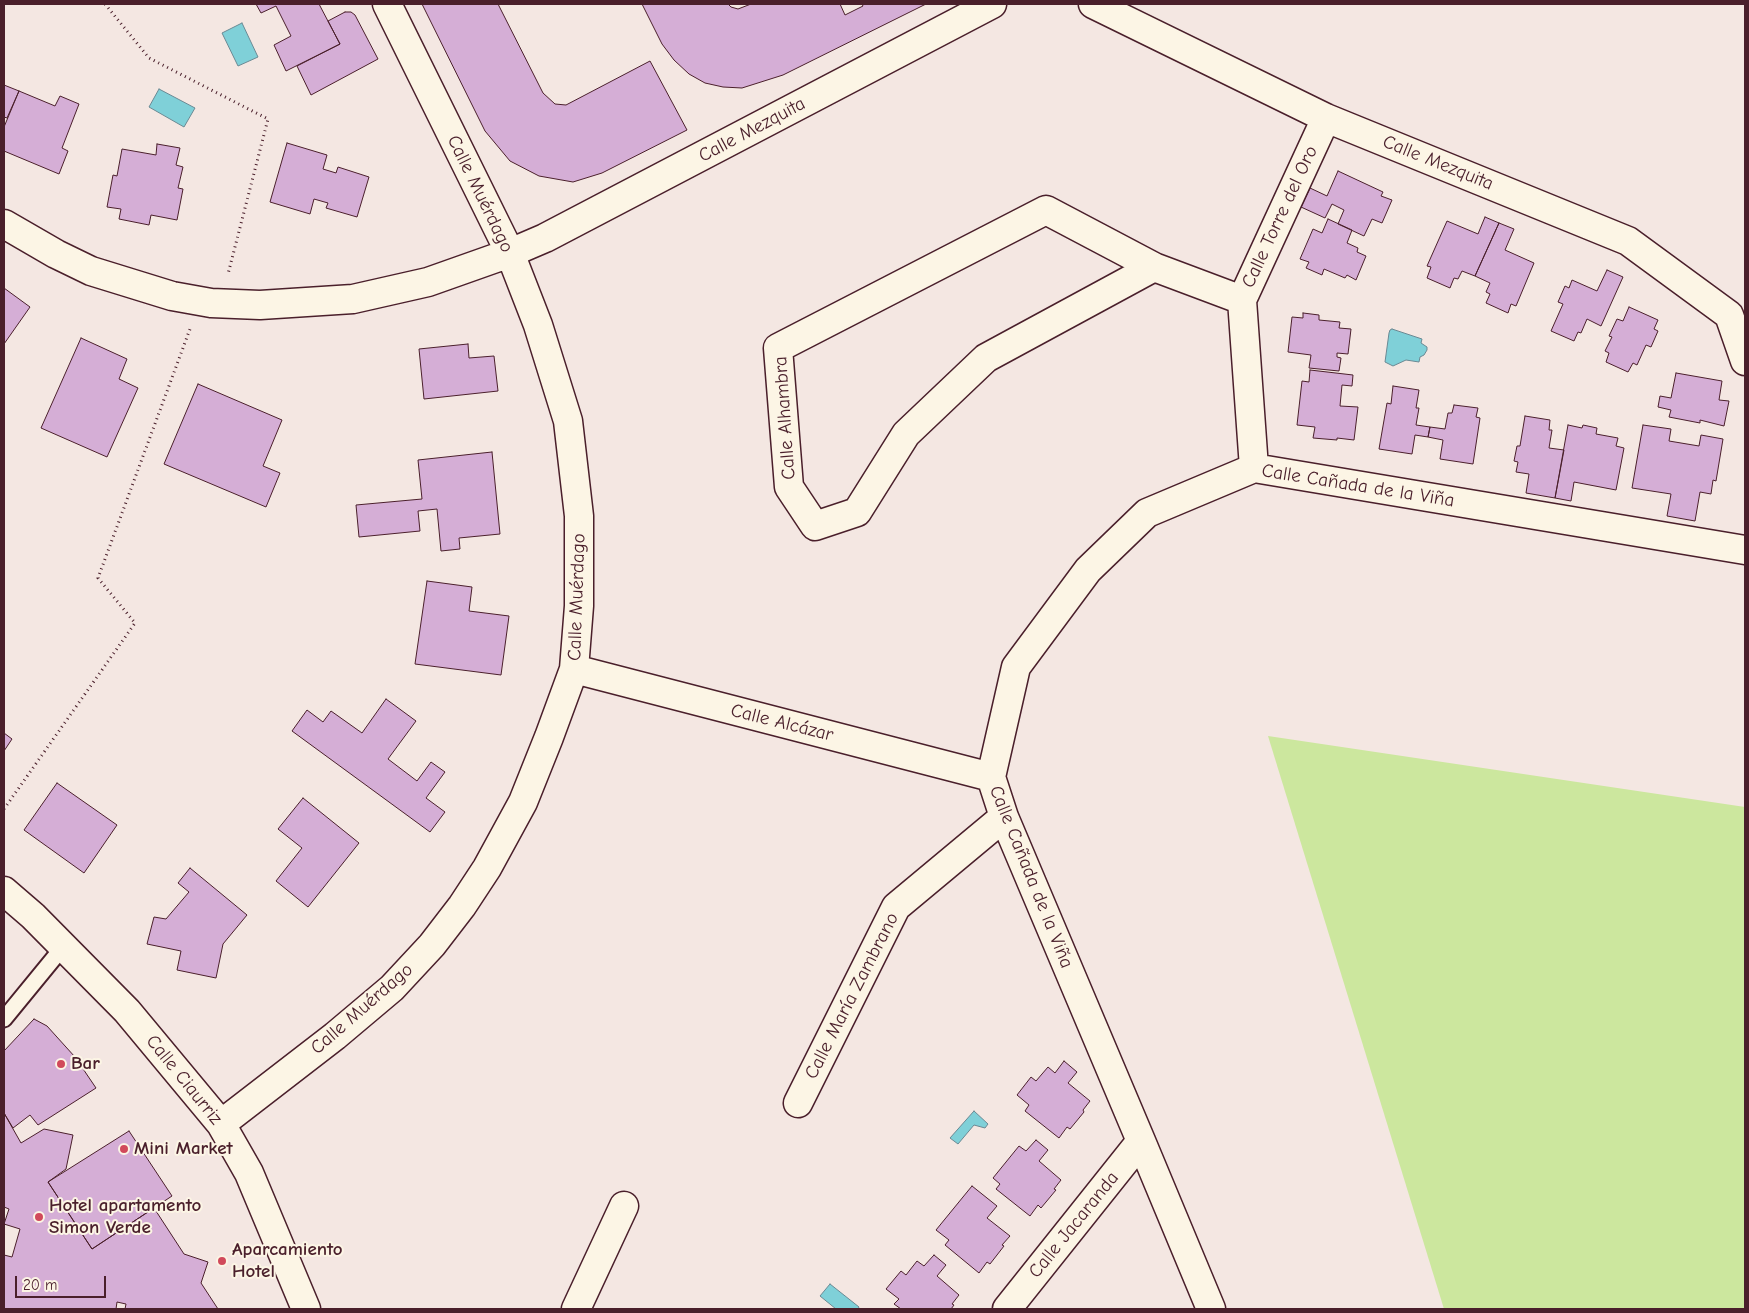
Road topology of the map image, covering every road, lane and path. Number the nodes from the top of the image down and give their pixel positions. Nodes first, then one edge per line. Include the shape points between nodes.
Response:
1 (105, 4) edge
2 (386, 4) edge
3 (992, 4) edge
4 (1093, 4) edge
5 (1326, 118) junction
6 (4, 224) edge
7 (510, 253) junction
8 (1154, 268) junction
9 (1242, 300) junction
10 (210, 302) junction
11 (1745, 361) edge
12 (1254, 468) junction
13 (1745, 550) edge
14 (574, 670) junction
15 (991, 777) junction
16 (4, 810) edge
17 (1004, 817) junction
18 (4, 891) edge
19 (63, 947) junction
20 (4, 1019) edge
21 (798, 1103) dead end
22 (221, 1124) junction
23 (1141, 1141) junction
24 (624, 1206) dead end
25 (306, 1309) edge
26 (576, 1309) edge
27 (1007, 1309) edge
28 (1211, 1309) edge

1 - 10 path via 149,58 268,119
2 - 7 street, Calle Muérdago
3 - 7 street, Calle Mezquita
4 - 5 street, Calle Mezquita
5 - 9 street, Calle Torre del Oro
5 - 11 street, Calle Mezquita via 1628,241 1729,315
6 - 10 street, Calle Mezquita via 91,271 172,296
7 - 10 street, Calle Mezquita via 428,282 353,299 268,305
7 - 14 street, Calle Muérdago via 538,325 568,421 580,516 579,606
8 - 8 street, Calle Alhambra via 1046,210 778,348 789,487 815,526 857,512 906,434 986,358
8 - 9 street, Calle Alhambra
9 - 12 street, Calle Torre del Oro
10 - 16 path via 98,578 135,623
12 - 13 street, Calle Cañada de la Viña
12 - 15 street, Calle Cañada de la Viña via 1147,513 1088,570 1016,667
14 - 15 street, Calle Alcázar
14 - 22 street, Calle Muérdago via 523,802 487,868 432,945 392,988
15 - 17 street, Calle Cañada de la Viña
17 - 21 street, Calle María Zambrano via 896,907
17 - 23 street, Calle Cañada de la Viña
18 - 19 street, Calle Ciaurriz
19 - 20 lane
19 - 22 street, Calle Ciaurriz via 127,1011
22 - 25 street, Calle Ciaurriz via 250,1173
23 - 27 street, Calle Jacaranda
23 - 28 street, Calle Cañada de la Viña
24 - 26 street

